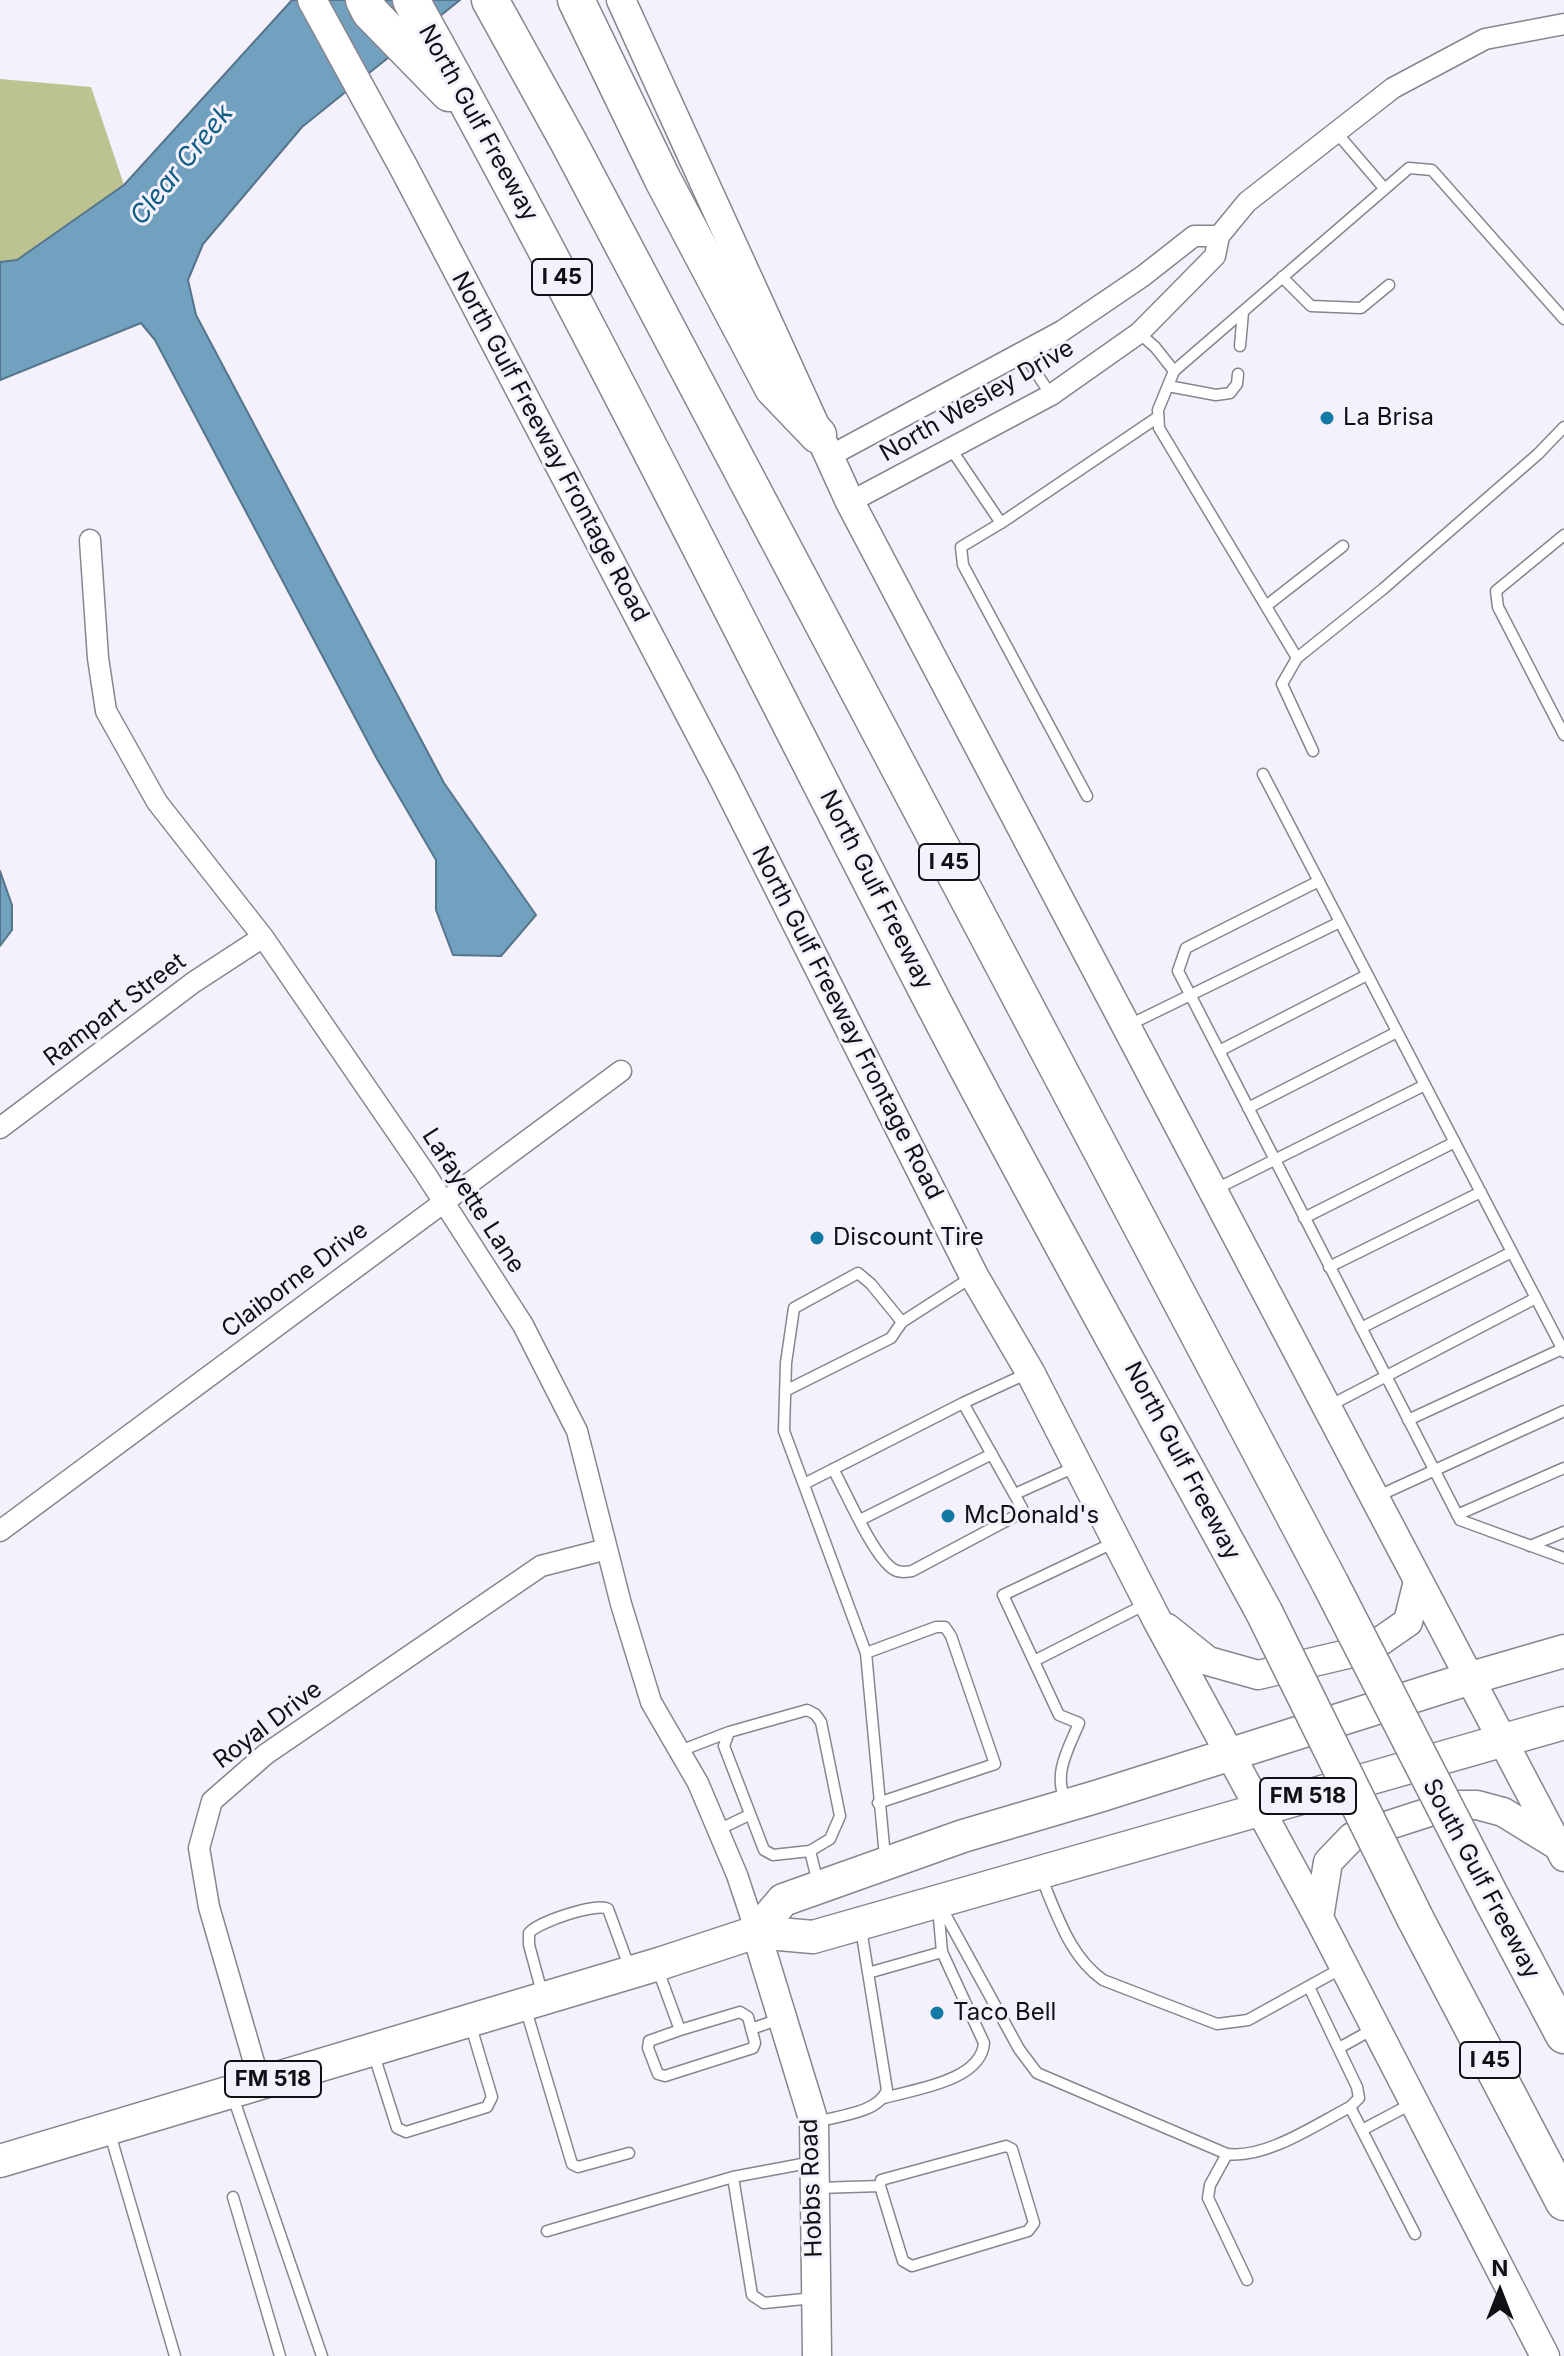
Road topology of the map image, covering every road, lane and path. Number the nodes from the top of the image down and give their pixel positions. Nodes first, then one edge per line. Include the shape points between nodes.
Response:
1 (312, 0) edge
2 (364, 0) edge
3 (411, 0) edge
4 (490, 0) edge
5 (576, 0) edge
6 (621, 0) edge
7 (1564, 24) edge
8 (482, 127) junction
9 (1336, 132) junction
10 (1384, 188) junction
11 (1219, 236) junction
12 (1282, 277) junction
13 (1389, 285) dead end
14 (1243, 312) junction
15 (1564, 319) edge
16 (1139, 333) junction
17 (1240, 346) dead end
18 (1023, 353) junction
19 (1174, 371) junction
20 (1238, 374) dead end
21 (1168, 386) junction
22 (1051, 395) junction
23 (1158, 417) junction
24 (1564, 427) edge
25 (823, 446) junction
26 (951, 449) junction
27 (850, 502) junction
28 (1001, 523) junction
29 (1564, 535) edge
30 (90, 540) dead end
31 (1343, 546) dead end
32 (1266, 606) junction
33 (1297, 658) junction
34 (1564, 735) edge
35 (1313, 751) dead end
36 (1263, 774) dead end
37 (1087, 796) dead end
38 (1319, 881) junction
39 (1340, 922) junction
40 (263, 937) junction
41 (1367, 975) junction
42 (1190, 994) junction
43 (1126, 1027) junction
44 (1397, 1032) junction
45 (1219, 1051) junction
46 (621, 1071) dead end
47 (1425, 1085) junction
48 (1248, 1108) junction
49 (0, 1128) edge
50 (1455, 1142) junction
51 (1274, 1159) junction
52 (1212, 1191) junction
53 (1481, 1192) junction
54 (443, 1203) junction
55 (1304, 1218) junction
56 (1512, 1252) junction
57 (1329, 1267) junction
58 (974, 1276) junction
59 (1536, 1298) junction
60 (902, 1322) junction
61 (1361, 1328) junction
62 (1563, 1350) edge
63 (1030, 1372) junction
64 (1386, 1376) junction
65 (785, 1391) junction
66 (963, 1403) junction
67 (1328, 1407) junction
68 (1564, 1411) edge
69 (1408, 1420) junction
70 (992, 1454) junction
71 (1077, 1465) junction
72 (1564, 1468) edge
73 (833, 1469) junction
74 (1434, 1470) junction
75 (804, 1484) junction
76 (1015, 1494) junction
77 (1374, 1498) junction
78 (1457, 1515) junction
79 (860, 1520) junction
80 (0, 1531) edge
81 (1564, 1532) edge
82 (1117, 1541) junction
83 (1530, 1546) junction
84 (607, 1549) junction
85 (1564, 1558) edge
86 (1418, 1581) junction
87 (1152, 1612) junction
88 (1564, 1651) edge
89 (866, 1653) junction
90 (1036, 1660) junction
91 (1471, 1678) junction
92 (1564, 1723) edge
93 (729, 1732) junction
94 (1502, 1741) junction
95 (680, 1751) junction
96 (1222, 1757) junction
97 (878, 1803) junction
98 (1068, 1805) junction
99 (1258, 1810) junction
100 (749, 1815) junction
101 (718, 1830) junction
102 (810, 1851) junction
103 (1561, 1852) edge
104 (886, 1863) junction
105 (1038, 1871) junction
106 (820, 1889) junction
107 (938, 1901) junction
108 (1319, 1918) junction
109 (860, 1923) junction
110 (756, 1932) junction
111 (942, 1952) junction
112 (1344, 1967) junction
113 (644, 1968) junction
114 (868, 1973) junction
115 (1309, 1987) junction
116 (534, 2001) junction
117 (783, 2018) junction
118 (469, 2020) junction
119 (1375, 2028) junction
120 (751, 2029) junction
121 (680, 2030) junction
122 (1564, 2035) edge
123 (1339, 2048) junction
124 (372, 2050) junction
125 (246, 2087) junction
126 (884, 2098) junction
127 (1414, 2102) junction
128 (1350, 2107) junction
129 (814, 2122) junction
130 (108, 2129) junction
131 (1362, 2130) junction
132 (629, 2153) dead end
133 (1227, 2154) junction
134 (0, 2161) edge
135 (815, 2175) junction
136 (733, 2177) junction
137 (880, 2186) junction
138 (233, 2197) dead end
139 (1564, 2202) edge
140 (547, 2231) dead end
141 (1415, 2234) dead end
142 (1247, 2280) dead end
143 (815, 2298) junction
144 (175, 2356) edge
145 (280, 2356) edge
146 (322, 2356) edge
147 (817, 2356) edge
148 (1545, 2356) edge

1 - 58 main road, North Gulf Freeway Frontage Road via 724,779
2 - 8 highway
3 - 8 highway, North Gulf Freeway / I 45
4 - 122 highway, South Gulf Freeway / I 45, bridge via 1330,1583
5 - 25 highway via 773,388
6 - 25 main road
7 - 9 street, North Wesley Drive via 1485,39 1393,88
8 - 139 highway, North Gulf Freeway / I 45, bridge via 933,1003 1264,1612 1415,1918
9 - 10 lane
9 - 11 street, North Wesley Drive via 1247,202
10 - 12 lane
10 - 15 lane via 1409,168 1432,170
11 - 16 street, North Wesley Drive via 1215,256
11 - 18 street, North Wesley Drive via 1194,236 1143,276
12 - 13 lane via 1311,306 1361,308
12 - 14 lane
14 - 17 lane
14 - 19 lane
16 - 19 lane
16 - 22 street, North Wesley Drive
18 - 22 lane
18 - 25 street, North Wesley Drive
19 - 21 lane
20 - 21 lane via 1230,393
21 - 23 lane
22 - 26 street, North Wesley Drive
23 - 28 lane
23 - 32 lane via 1159,428
24 - 33 lane via 1383,589
25 - 27 main road
26 - 27 street, North Wesley Drive
26 - 28 lane
27 - 43 main road
28 - 37 lane via 961,547 963,565
29 - 34 lane via 1496,591 1498,607
30 - 40 street, Lafayette Lane via 106,711 157,802
31 - 32 lane
32 - 33 lane
33 - 35 lane via 1282,684
36 - 38 lane
38 - 39 lane
38 - 42 lane via 1186,948 1178,971
39 - 41 lane
39 - 42 lane
40 - 49 street, Rampart Street via 194,982
40 - 54 street, Lafayette Lane
41 - 44 lane
41 - 45 lane
42 - 43 lane
42 - 45 lane
43 - 52 main road
44 - 47 lane
44 - 48 lane
45 - 48 lane
46 - 54 street, Claiborne Drive
47 - 50 lane
47 - 51 lane
48 - 51 lane
50 - 53 lane
50 - 55 lane
51 - 52 lane
51 - 55 lane
52 - 67 main road
53 - 56 lane
53 - 57 lane
54 - 80 street, Claiborne Drive
54 - 84 street, Lafayette Lane via 523,1325 577,1431
55 - 57 lane
56 - 59 lane
56 - 61 lane
57 - 61 lane
58 - 60 lane
58 - 63 main road, North Gulf Freeway Frontage Road
59 - 62 lane
59 - 64 lane
60 - 65 lane via 891,1338
60 - 65 lane via 858,1273 794,1308
61 - 64 lane
62 - 69 lane
63 - 66 lane
63 - 71 main road, North Gulf Freeway Frontage Road
64 - 67 lane
64 - 69 lane
65 - 75 lane via 784,1431
66 - 70 lane
66 - 73 lane
67 - 77 main road
68 - 74 lane
69 - 74 lane
70 - 76 lane
70 - 79 lane
71 - 76 lane
71 - 82 main road, North Gulf Freeway Frontage Road
72 - 78 lane
73 - 75 lane
73 - 79 lane
74 - 77 lane
74 - 78 lane
75 - 89 lane
76 - 79 lane via 1021,1513 903,1573 877,1552
77 - 86 main road
78 - 83 lane
81 - 83 lane
82 - 87 main road, North Gulf Freeway Frontage Road
82 - 90 lane via 1003,1595
83 - 85 lane
84 - 95 street, Lafayette Lane via 651,1702
84 - 125 street, Royal Drive via 541,1566 266,1754 212,1801 199,1848
86 - 87 main road via 1408,1622 1369,1649 1258,1675 1208,1661
86 - 91 main road
87 - 90 lane
87 - 96 main road, North Gulf Freeway Frontage Road
88 - 91 main road, FM 518
89 - 97 lane
89 - 97 lane via 945,1627 995,1764
90 - 98 lane via 1059,1715 1079,1723 1060,1769
91 - 94 main road
91 - 96 main road, FM 518
92 - 94 main road, FM 518
93 - 95 lane
93 - 100 lane via 724,1746
93 - 102 lane via 807,1710 821,1722 840,1816 830,1839
94 - 99 main road, FM 518
94 - 103 main road
95 - 101 street, Lafayette Lane
96 - 98 main road, FM 518
96 - 99 main road, North Gulf Freeway Frontage Road
97 - 104 lane
98 - 104 main road, FM 518
99 - 105 main road, FM 518
99 - 108 main road, North Gulf Freeway Frontage Road
100 - 101 lane
100 - 102 lane via 764,1850 773,1855
101 - 110 street, Lafayette Lane
102 - 106 lane
103 - 108 main road via 1503,1812 1451,1805 1352,1837 1328,1862
104 - 106 main road, FM 518
105 - 107 main road, FM 518
105 - 115 lane via 1076,1956 1103,1980 1217,2024 1248,2020
106 - 110 main road, FM 518 via 783,1900
107 - 109 main road, FM 518
107 - 111 lane
107 - 133 lane via 1037,2073
108 - 112 main road, North Gulf Freeway Frontage Road
109 - 110 main road, FM 518 via 813,1937
109 - 114 lane
110 - 113 main road, FM 518
110 - 117 main road, Hobbs Road
111 - 114 lane
111 - 126 lane via 984,2043 983,2052 962,2075
112 - 115 lane
112 - 119 main road, North Gulf Freeway Frontage Road
113 - 116 main road, FM 518
113 - 116 lane via 608,1909 590,1908 537,1925 529,1933
113 - 121 lane
114 - 126 lane
115 - 123 lane
116 - 118 main road, FM 518
116 - 132 lane via 572,2164 578,2167
117 - 120 lane
117 - 129 main road, Hobbs Road
118 - 124 main road, FM 518
118 - 124 lane via 492,2097 487,2107 406,2132 397,2128
119 - 123 lane
119 - 127 main road, North Gulf Freeway Frontage Road
120 - 121 lane via 748,2017 740,2012
120 - 121 lane via 753,2048 658,2074 649,2041
123 - 128 lane via 1357,2087 1359,2098
124 - 125 main road, FM 518
125 - 130 main road, FM 518
125 - 146 lane
126 - 129 lane via 871,2107
127 - 131 lane
127 - 148 main road, North Gulf Freeway Frontage Road
128 - 131 lane
128 - 133 lane via 1261,2152
129 - 135 main road, Hobbs Road
130 - 134 main road, FM 518
130 - 144 lane
131 - 141 lane
133 - 142 lane via 1208,2198
135 - 136 lane
135 - 137 lane
135 - 143 main road, Hobbs Road
136 - 140 lane
136 - 143 lane via 752,2295 764,2303
137 - 137 lane via 903,2261 912,2266 1028,2231 1034,2223 1012,2149 1006,2146 881,2180
138 - 145 lane
143 - 147 main road, Hobbs Road

